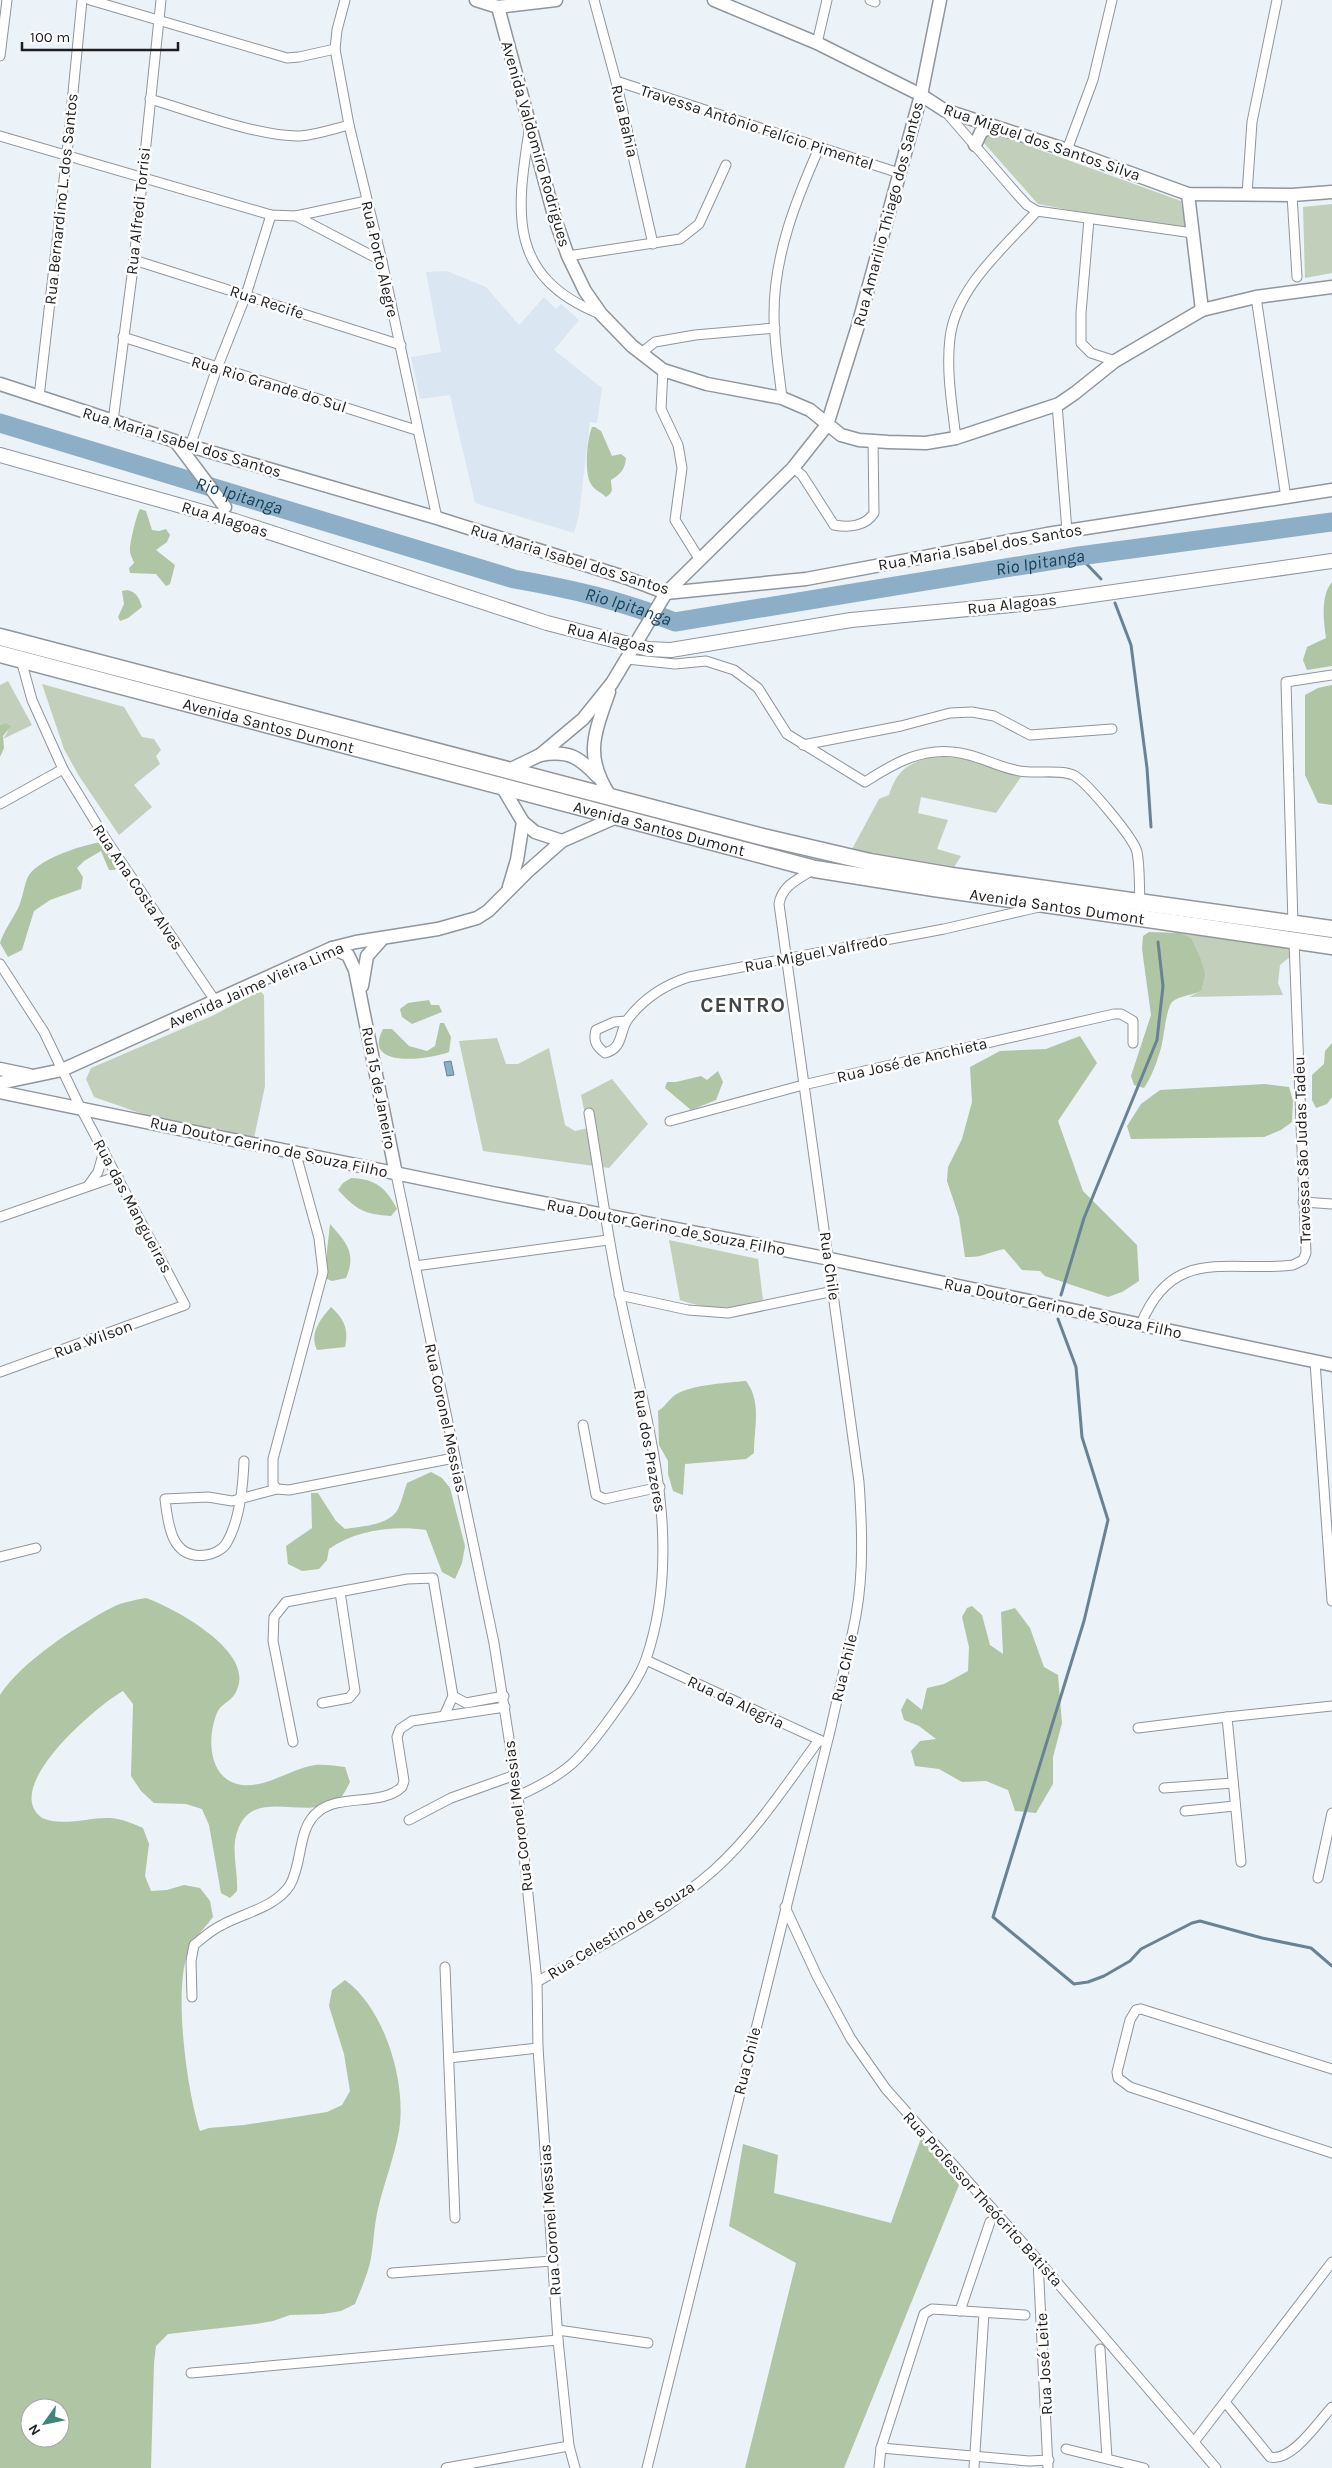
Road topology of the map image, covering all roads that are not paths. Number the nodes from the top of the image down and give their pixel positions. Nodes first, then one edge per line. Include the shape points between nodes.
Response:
1 (7, 0) edge
2 (82, 0) edge
3 (90, 0) edge
4 (161, 0) edge
5 (345, 0) edge
6 (476, 0) edge
7 (556, 0) edge
8 (594, 0) edge
9 (714, 0) edge
10 (827, 0) edge
11 (940, 0) edge
12 (1112, 0) edge
13 (1276, 0) edge
14 (498, 7) junction
15 (158, 20) junction
16 (817, 43) junction
17 (335, 48) junction
18 (0, 56) edge
19 (616, 81) junction
20 (921, 95) junction
21 (150, 100) junction
22 (944, 110) junction
23 (349, 125) junction
24 (530, 126) junction
25 (992, 126) junction
26 (0, 136) edge
27 (975, 145) junction
28 (818, 148) junction
29 (1067, 150) junction
30 (67, 154) junction
31 (726, 166) dead end
32 (899, 172) junction
33 (143, 178) junction
34 (1332, 192) edge
35 (1188, 194) junction
36 (1247, 194) junction
37 (1292, 194) junction
38 (366, 201) junction
39 (1037, 211) junction
40 (271, 215) junction
41 (296, 216) junction
42 (1088, 219) junction
43 (1193, 233) junction
44 (654, 244) junction
45 (568, 256) junction
46 (134, 260) junction
47 (382, 261) junction
48 (1297, 277) dead end
49 (1332, 286) edge
50 (246, 295) junction
51 (1256, 297) junction
52 (1202, 310) junction
53 (601, 314) junction
54 (775, 328) junction
55 (123, 337) junction
56 (400, 346) junction
57 (641, 353) junction
58 (1115, 360) junction
59 (217, 368) junction
60 (663, 370) junction
61 (0, 384) edge
62 (39, 397) junction
63 (782, 398) junction
64 (1057, 404) junction
65 (113, 421) junction
66 (826, 425) junction
67 (416, 430) junction
68 (956, 438) junction
69 (873, 441) junction
70 (189, 451) junction
71 (0, 455) edge
72 (792, 468) junction
73 (1332, 490) edge
74 (1286, 498) junction
75 (225, 507) joint
76 (437, 518) junction
77 (235, 521) junction
78 (1067, 530) junction
79 (700, 560) junction
80 (1332, 561) edge
81 (663, 597) junction
82 (0, 637) edge
83 (638, 639) junction
84 (0, 654) edge
85 (627, 659) junction
86 (21, 660) junction
87 (1332, 675) edge
88 (612, 683) junction
89 (1112, 729) dead end
90 (803, 746) junction
91 (540, 755) junction
92 (63, 769) junction
93 (509, 770) junction
94 (598, 777) junction
95 (500, 785) junction
96 (610, 796) junction
97 (0, 804) edge
98 (620, 815) junction
99 (522, 822) junction
100 (562, 841) junction
101 (815, 868) junction
102 (508, 890) junction
103 (1140, 901) junction
104 (1049, 905) junction
105 (1293, 924) junction
106 (1332, 929) edge
107 (383, 938) junction
108 (1294, 941) junction
109 (1332, 946) edge
110 (332, 948) junction
111 (785, 959) junction
112 (0, 964) edge
113 (361, 1001) junction
114 (216, 1002) junction
115 (626, 1021) junction
116 (1133, 1043) dead end
117 (0, 1069) edge
118 (62, 1070) junction
119 (34, 1076) junction
120 (0, 1083) edge
121 (803, 1085) junction
122 (0, 1092) edge
123 (80, 1107) junction
124 (589, 1113) dead end
125 (670, 1121) dead end
126 (104, 1151) junction
127 (295, 1151) junction
128 (396, 1174) junction
129 (118, 1176) junction
130 (87, 1186) junction
131 (1304, 1202) junction
132 (1332, 1204) edge
133 (606, 1214) junction
134 (0, 1217) edge
135 (608, 1240) junction
136 (830, 1259) junction
137 (415, 1266) junction
138 (834, 1291) junction
139 (619, 1295) junction
140 (185, 1305) joint
141 (1141, 1324) junction
142 (1315, 1362) junction
143 (1332, 1364) edge
144 (0, 1372) edge
145 (583, 1425) dead end
146 (454, 1458) junction
147 (244, 1461) dead end
148 (660, 1487) junction
149 (277, 1488) junction
150 (240, 1498) junction
151 (36, 1548) dead end
152 (0, 1556) edge
153 (340, 1592) junction
154 (1332, 1602) edge
155 (646, 1660) junction
156 (453, 1696) junction
157 (504, 1696) junction
158 (322, 1703) dead end
159 (1332, 1706) edge
160 (505, 1707) junction
161 (444, 1716) junction
162 (1227, 1717) junction
163 (1138, 1728) dead end
164 (293, 1742) dead end
165 (823, 1742) junction
166 (515, 1775) junction
167 (1233, 1782) junction
168 (1164, 1788) dead end
169 (518, 1796) junction
170 (1235, 1806) junction
171 (1185, 1811) dead end
172 (1332, 1814) edge
173 (408, 1820) dead end
174 (1240, 1862) dead end
175 (1318, 1878) dead end
176 (786, 1907) junction
177 (445, 1967) dead end
178 (537, 1982) junction
179 (192, 1997) dead end
180 (538, 2048) junction
181 (449, 2058) junction
182 (1332, 2069) edge
183 (1332, 2153) edge
184 (455, 2218) dead end
185 (990, 2222) dead end
186 (1038, 2260) junction
187 (552, 2261) junction
188 (1332, 2262) edge
189 (392, 2273) dead end
190 (960, 2311) junction
191 (984, 2314) junction
192 (1025, 2315) dead end
193 (558, 2330) junction
194 (558, 2340) junction
195 (648, 2343) dead end
196 (1100, 2350) dead end
197 (192, 2373) dead end
198 (1226, 2402) junction
199 (1332, 2406) edge
200 (1194, 2442) junction
201 (569, 2446) junction
202 (881, 2448) junction
203 (1066, 2449) dead end
204 (974, 2457) junction
205 (1107, 2458) junction
206 (1049, 2464) edge
207 (446, 2468) edge
208 (575, 2468) edge
209 (647, 2468) edge
210 (879, 2468) edge
211 (974, 2468) edge
212 (1144, 2468) edge
213 (1216, 2468) edge

1 - 18 street
2 - 30 street, Rua Bernardino L. dos Santos
3 - 15 street
4 - 15 street, Rua Alfredi Torrisi
5 - 17 street, Rua Porto Alegre
6 - 14 main road
7 - 14 main road
8 - 19 street, Rua Bahia
9 - 16 main road, Rua Miguel dos Santos Silva
10 - 16 street
11 - 20 main road, Rua Amarilio Thiago dos Santos
12 - 29 street via 1093,80
13 - 36 street via 1252,122
14 - 24 main road, Avenida Valdomiro Rodrigues
15 - 17 street via 287,58
15 - 21 street, Rua Alfredi Torrisi
16 - 20 main road, Rua Miguel dos Santos Silva
17 - 23 street, Rua Porto Alegre
19 - 28 street, Travessa Antônio Felício Pimentel via 742,120
19 - 44 street, Rua Bahia
20 - 22 main road, Rua Miguel dos Santos Silva
20 - 32 main road, Rua Amarilio Thiago dos Santos
21 - 23 street via 282,135 300,136
21 - 33 street, Rua Alfredi Torrisi
22 - 25 main road, Rua Miguel dos Santos Silva
22 - 27 street
23 - 38 street, Rua Porto Alegre
24 - 45 main road, Avenida Valdomiro Rodrigues
24 - 53 street via 520,189 520,213 528,248 541,273 562,293
25 - 27 main road via 981,132
25 - 29 main road, Rua Miguel dos Santos Silva
26 - 30 street
27 - 39 street via 1027,205
28 - 32 street, Travessa Antônio Felício Pimentel
28 - 54 street via 796,200 786,235 778,273
29 - 35 main road, Rua Miguel dos Santos Silva
30 - 33 street
30 - 62 street, Rua Bernardino L. dos Santos
31 - 44 street via 699,224 680,239
32 - 66 main road, Rua Amarilio Thiago dos Santos via 857,329
33 - 40 street
33 - 46 street, Rua Alfredi Torrisi
34 - 37 main road, Rua Miguel dos Santos Silva
35 - 36 main road, Rua Miguel dos Santos Silva
35 - 43 main road
36 - 37 main road, Rua Miguel dos Santos Silva
37 - 48 street
38 - 41 street
38 - 47 street, Rua Porto Alegre
39 - 42 street
39 - 68 street via 974,283 955,318 949,364
40 - 41 street
40 - 50 street
41 - 47 street
42 - 43 street
42 - 58 street via 1081,343 1091,352
43 - 52 main road
44 - 45 street
45 - 53 main road, Avenida Valdomiro Rodrigues via 585,291
46 - 50 street, Rua Recife
46 - 55 street, Rua Alfredi Torrisi
47 - 56 street, Rua Porto Alegre
49 - 51 main road, Avenida Valdomiro Rodrigues
50 - 56 street, Rua Recife
50 - 59 street
51 - 52 main road, Avenida Valdomiro Rodrigues
51 - 74 street
52 - 58 main road, Avenida Valdomiro Rodrigues
53 - 57 main road, Avenida Valdomiro Rodrigues
54 - 57 street via 695,335 649,345
54 - 63 street
55 - 59 street, Rua Rio Grande do Sul
55 - 65 street, Rua Alfredi Torrisi
56 - 67 street, Rua Porto Alegre
57 - 60 main road, Avenida Valdomiro Rodrigues
58 - 64 main road, Avenida Valdomiro Rodrigues
59 - 67 street, Rua Rio Grande do Sul
59 - 70 street
60 - 63 main road, Avenida Valdomiro Rodrigues via 707,384
60 - 79 street via 661,408 678,446 682,468 675,520
61 - 62 main road, Rua Maria Isabel dos Santos
62 - 65 main road, Rua Maria Isabel dos Santos
63 - 66 main road, Avenida Valdomiro Rodrigues via 810,410
64 - 68 main road, Avenida Valdomiro Rodrigues
64 - 78 street
65 - 70 main road, Rua Maria Isabel dos Santos via 176,442
66 - 69 main road, Avenida Valdomiro Rodrigues via 840,435
66 - 72 main road
67 - 76 street, Rua Porto Alegre
68 - 69 main road, Avenida Valdomiro Rodrigues via 926,443
69 - 72 street via 874,513 869,521 861,524 834,524 802,475
70 - 75 main road
70 - 76 main road, Rua Maria Isabel dos Santos
71 - 77 main road, Rua Alagoas
72 - 79 main road
73 - 74 main road, Rua Maria Isabel dos Santos
74 - 78 main road, Rua Maria Isabel dos Santos
75 - 77 main road
76 - 81 main road, Rua Maria Isabel dos Santos via 626,578
77 - 83 main road, Rua Alagoas via 547,623
78 - 81 main road, Rua Maria Isabel dos Santos via 806,579
79 - 81 main road
80 - 83 main road, Rua Alagoas via 1043,602 850,620 671,650 648,649
81 - 83 main road
82 - 93 highway, Avenida Santos Dumont
83 - 85 main road
84 - 86 highway, Avenida Santos Dumont
85 - 88 main road
85 - 90 street via 675,664 706,661 734,670 758,688 787,734
86 - 92 street, Rua Ana Costa Alves via 32,700
86 - 95 highway, Avenida Santos Dumont
87 - 105 street via 1286,682
88 - 91 main road via 583,719
88 - 94 main road via 593,746
89 - 90 street via 1030,735 994,716 972,712
90 - 103 street via 865,782 906,758 945,751 1027,774 1074,775 1130,837 1137,850
91 - 93 main road
91 - 94 main road via 566,754 581,760
92 - 97 street
92 - 114 street, Rua Ana Costa Alves via 107,842
93 - 96 highway, Avenida Santos Dumont
94 - 96 main road
95 - 98 highway, Avenida Santos Dumont
95 - 99 main road
96 - 103 highway, Avenida Santos Dumont via 870,862
98 - 100 main road, Avenida Jaime Vieira Lima
98 - 101 highway, Avenida Santos Dumont
99 - 100 main road via 535,832
99 - 102 main road, Avenida Jaime Vieira Lima via 517,860
100 - 102 main road, Avenida Jaime Vieira Lima
101 - 104 highway, Avenida Santos Dumont
101 - 111 street, Rua Chile via 781,893 779,904
102 - 107 main road, Avenida Jaime Vieira Lima via 477,918 438,929
103 - 105 highway, Avenida Santos Dumont
104 - 108 highway, Avenida Santos Dumont
104 - 111 street, Rua Miguel Valfredo
105 - 106 highway, Avenida Santos Dumont
107 - 110 main road, Avenida Jaime Vieira Lima
107 - 113 main road, Rua 15 de Janeiro via 367,956
108 - 109 highway, Avenida Santos Dumont
108 - 131 street, Travessa São Judas Tadeu
110 - 113 main road, Rua 15 de Janeiro via 344,952 352,962
110 - 114 main road, Avenida Jaime Vieira Lima
111 - 115 street, Rua Miguel Valfredo via 672,982 654,993
111 - 121 street, Rua Chile
112 - 118 street, Rua das Mangueiras via 44,1032
113 - 128 main road, Rua 15 de Janeiro
114 - 118 main road, Avenida Jaime Vieira Lima
115 - 115 street, Rua Miguel Valfredo via 624,1034 615,1048 605,1053 598,1048 596,1030
116 - 121 street, Rua José de Anchieta via 1132,1021 1122,1014 1114,1014
117 - 119 main road
118 - 119 main road, Avenida Jaime Vieira Lima
118 - 123 street, Rua das Mangueiras
119 - 120 main road, Avenida Jaime Vieira Lima
121 - 125 street, Rua José de Anchieta
121 - 136 street, Rua Chile
122 - 123 main road, Rua Doutor Gerino de Souza Filho
123 - 126 street, Rua das Mangueiras
123 - 127 main road, Rua Doutor Gerino de Souza Filho
124 - 133 street, Rua dos Prazeres
126 - 129 street, Rua das Mangueiras
126 - 130 street via 98,1172
127 - 128 main road, Rua Doutor Gerino de Souza Filho
127 - 149 street via 319,1238 323,1272 273,1459 273,1484
128 - 133 main road, Rua Doutor Gerino de Souza Filho
128 - 137 street, Rua Coronel Messias
129 - 130 street
129 - 140 street, Rua das Mangueiras
130 - 134 street
131 - 132 street
131 - 141 street, Travessa São Judas Tadeu via 1307,1237 1303,1260 1279,1267 1210,1266 1193,1270 1166,1286 1148,1307
133 - 135 street, Rua dos Prazeres
133 - 136 main road, Rua Doutor Gerino de Souza Filho
135 - 137 street
135 - 139 street, Rua dos Prazeres
136 - 138 street, Rua Chile
136 - 141 main road, Rua Doutor Gerino de Souza Filho
137 - 146 street, Rua Coronel Messias
138 - 139 street via 728,1313 688,1310
138 - 165 street, Rua Chile via 859,1482 862,1537 856,1614
139 - 148 street, Rua dos Prazeres
140 - 144 street, Rua Wilson
141 - 142 main road, Rua Doutor Gerino de Souza Filho
142 - 143 main road, Rua Doutor Gerino de Souza Filho
142 - 154 street
145 - 148 street via 596,1495 605,1499
146 - 149 street via 289,1490
146 - 157 street, Rua Coronel Messias
147 - 150 street
148 - 155 street, Rua dos Prazeres via 664,1536 662,1574 656,1620
149 - 150 street
150 - 150 street via 165,1499 167,1521 182,1551 196,1556 212,1554 225,1546
151 - 152 street
153 - 156 street via 407,1579 433,1578
153 - 158 street via 355,1691 349,1698
153 - 164 street via 286,1602 274,1617 273,1641
155 - 165 street, Rua da Alegria
155 - 169 street, Rua dos Prazeres via 620,1705 576,1761 560,1774
156 - 157 street via 466,1703
156 - 161 street
157 - 160 street, Rua Coronel Messias
159 - 162 street
160 - 161 street
160 - 166 street, Rua Coronel Messias
161 - 179 street via 412,1720 400,1729 397,1745 404,1781 398,1792 319,1810 310,1819 291,1883 280,1897 220,1926 194,1945
162 - 163 street
162 - 167 street
165 - 176 street, Rua Chile
165 - 178 street, Rua Celestino de Souza via 759,1823 714,1870 655,1913
166 - 169 street, Rua Coronel Messias
166 - 173 street via 451,1798
167 - 168 street
167 - 170 street
169 - 178 street, Rua Coronel Messias
170 - 171 street
170 - 174 street
172 - 175 street
176 - 186 street, Rua Professor Theócrito Batista via 817,1976 851,2039 886,2089
176 - 209 street, Rua Chile
177 - 181 street
178 - 180 street, Rua Coronel Messias
180 - 181 street
180 - 187 street, Rua Coronel Messias
181 - 184 street
182 - 183 street via 1141,2009 1136,2010 1130,2020 1117,2072 1118,2078 1130,2087
185 - 190 street
186 - 200 street, Rua Professor Theócrito Batista
186 - 206 street, Rua José Leite
187 - 189 street
187 - 193 street, Rua Coronel Messias
188 - 198 street
190 - 191 street
190 - 202 street via 932,2309 924,2314
191 - 192 street
191 - 204 street
193 - 194 street, Rua Coronel Messias
193 - 195 street
194 - 197 street
194 - 201 street, Rua Coronel Messias
196 - 205 street
198 - 199 street via 1270,2457 1277,2459 1292,2451
198 - 200 street
200 - 213 street, Rua Professor Theócrito Batista
201 - 207 street
201 - 208 street, Rua Coronel Messias
202 - 204 street
202 - 210 street
203 - 205 street
204 - 206 street
204 - 211 street
205 - 212 street

